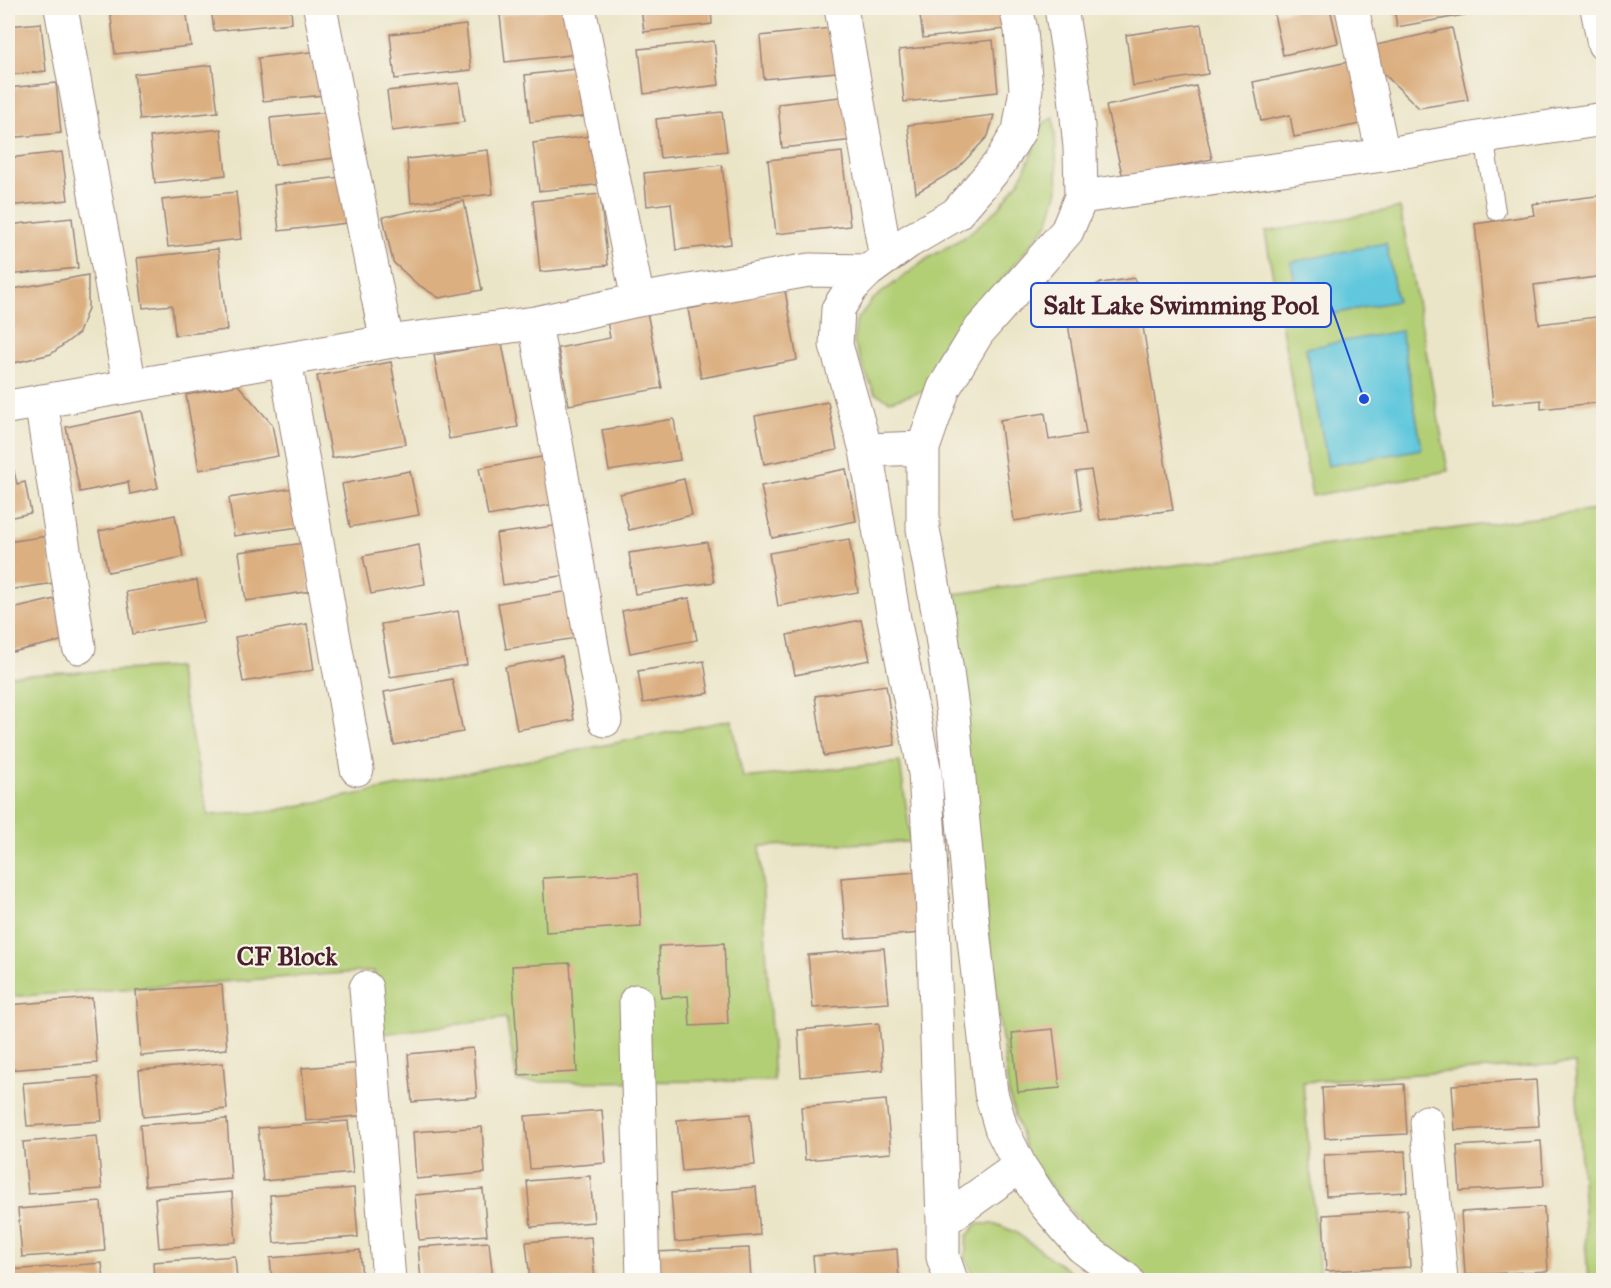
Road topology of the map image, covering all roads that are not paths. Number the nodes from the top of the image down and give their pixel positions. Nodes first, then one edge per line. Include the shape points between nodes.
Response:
1 (61, 8) edge
2 (320, 8) edge
3 (579, 8) edge
4 (841, 8) edge
5 (1016, 8) edge
6 (1061, 8) edge
7 (1352, 8) edge
8 (1597, 8) edge
9 (1604, 44) edge
10 (1026, 89) junction
11 (1075, 96) junction
12 (1604, 119) edge
13 (1485, 136) junction
14 (1383, 155) junction
15 (1081, 197) junction
16 (1496, 211) dead end
17 (877, 265) junction
18 (638, 300) junction
19 (535, 323) junction
20 (387, 342) junction
21 (285, 360) junction
22 (130, 386) junction
23 (41, 401) junction
24 (8, 407) edge
25 (923, 447) junction
26 (866, 450) junction
27 (79, 647) dead end
28 (605, 720) dead end
29 (357, 769) dead end
30 (366, 988) dead end
31 (636, 1001) dead end
32 (1427, 1122) dead end
33 (1020, 1166) junction
34 (943, 1221) junction
35 (389, 1281) edge
36 (643, 1281) edge
37 (951, 1281) edge
38 (1127, 1281) edge
39 (1441, 1281) edge

1 - 22 street
2 - 20 street
3 - 18 street
4 - 17 street
5 - 10 street
6 - 11 street
7 - 14 street
8 - 9 street
10 - 11 street
10 - 17 street via 1019,131 999,164 956,214
11 - 15 street
12 - 13 street
13 - 14 street
13 - 16 lane
14 - 15 street
15 - 25 street via 1067,231 978,332 944,388
17 - 18 street via 809,270
17 - 26 street via 852,287 838,309 836,345
18 - 19 street
19 - 20 street
19 - 28 street
20 - 21 street
21 - 22 street
21 - 29 street
22 - 23 street
23 - 24 street
23 - 27 street
25 - 26 street
25 - 33 street via 923,529 953,715 991,1093 1001,1128
26 - 34 street via 925,773
30 - 35 street
31 - 36 street
32 - 39 street
33 - 34 street
33 - 38 street via 1045,1204 1083,1246
34 - 37 street via 943,1257

